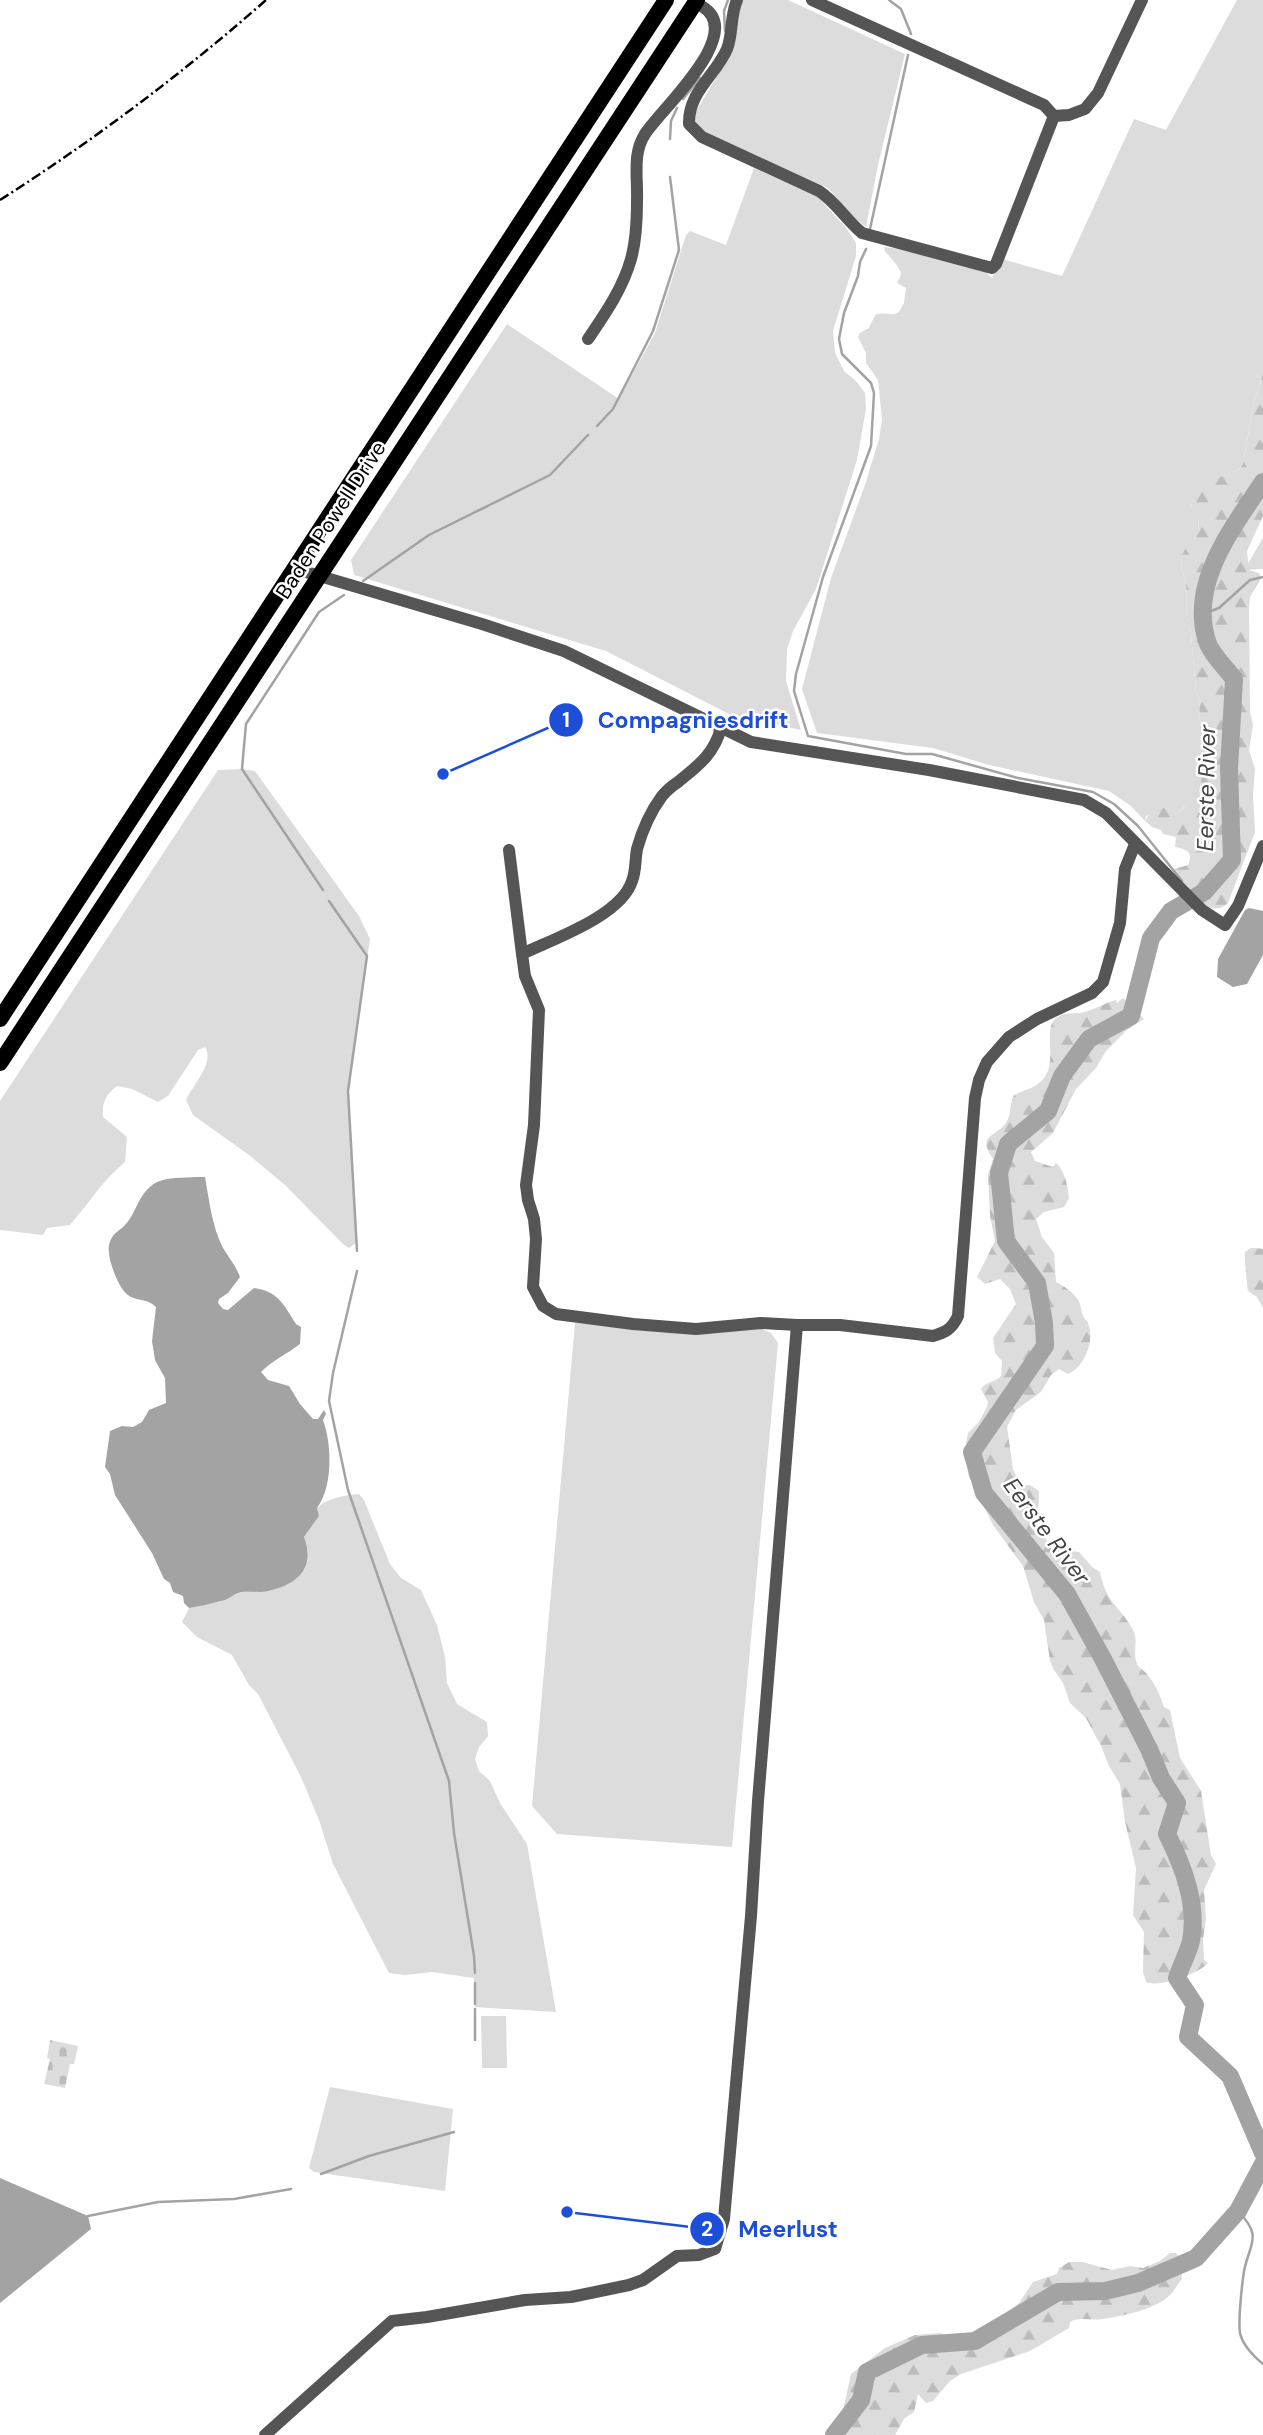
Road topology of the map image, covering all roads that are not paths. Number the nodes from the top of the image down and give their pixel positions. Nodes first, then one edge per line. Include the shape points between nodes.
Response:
1 (666, 0) edge
2 (737, 0) edge
3 (812, 0) edge
4 (1142, 0) edge
5 (700, 4) edge
6 (678, 94) junction
7 (689, 115) junction
8 (1054, 116) junction
9 (589, 339) dead end
10 (296, 569) junction
11 (319, 576) junction
12 (721, 728) junction
13 (1135, 844) junction
14 (1263, 846) edge
15 (509, 850) dead end
16 (522, 954) junction
17 (0, 1019) edge
18 (0, 1063) edge
19 (797, 1325) junction
20 (265, 2435) edge

1 - 10 main road, Baden Powell Drive
2 - 7 street via 729,45
3 - 8 street via 1044,105
4 - 8 street via 1098,93 1085,109
5 - 6 street via 711,12 715,23 713,43
5 - 11 main road, Baden Powell Drive
6 - 7 street
6 - 9 street via 638,149 631,258 613,301
7 - 8 street via 689,124 702,137 831,198 862,233 988,268 996,264
10 - 11 street
10 - 17 main road, Baden Powell Drive
11 - 12 street via 564,651
11 - 18 main road, Baden Powell Drive
12 - 13 street via 751,742 929,769 1084,800 1106,813
12 - 16 street via 716,745 704,760 666,790 656,804 637,851 633,880 618,903
13 - 14 street via 1202,911 1225,925
13 - 19 street via 1125,869 1120,923 1103,982 1092,993 1009,1037 987,1062 979,1080 954,1326 933,1336
15 - 16 street
16 - 19 street via 539,1010 534,1125 526,1185 536,1239 533,1287 543,1306 556,1314 696,1329
19 - 20 street via 751,1916 724,2219 718,2243 708,2253 670,2259 629,2285 392,2321

